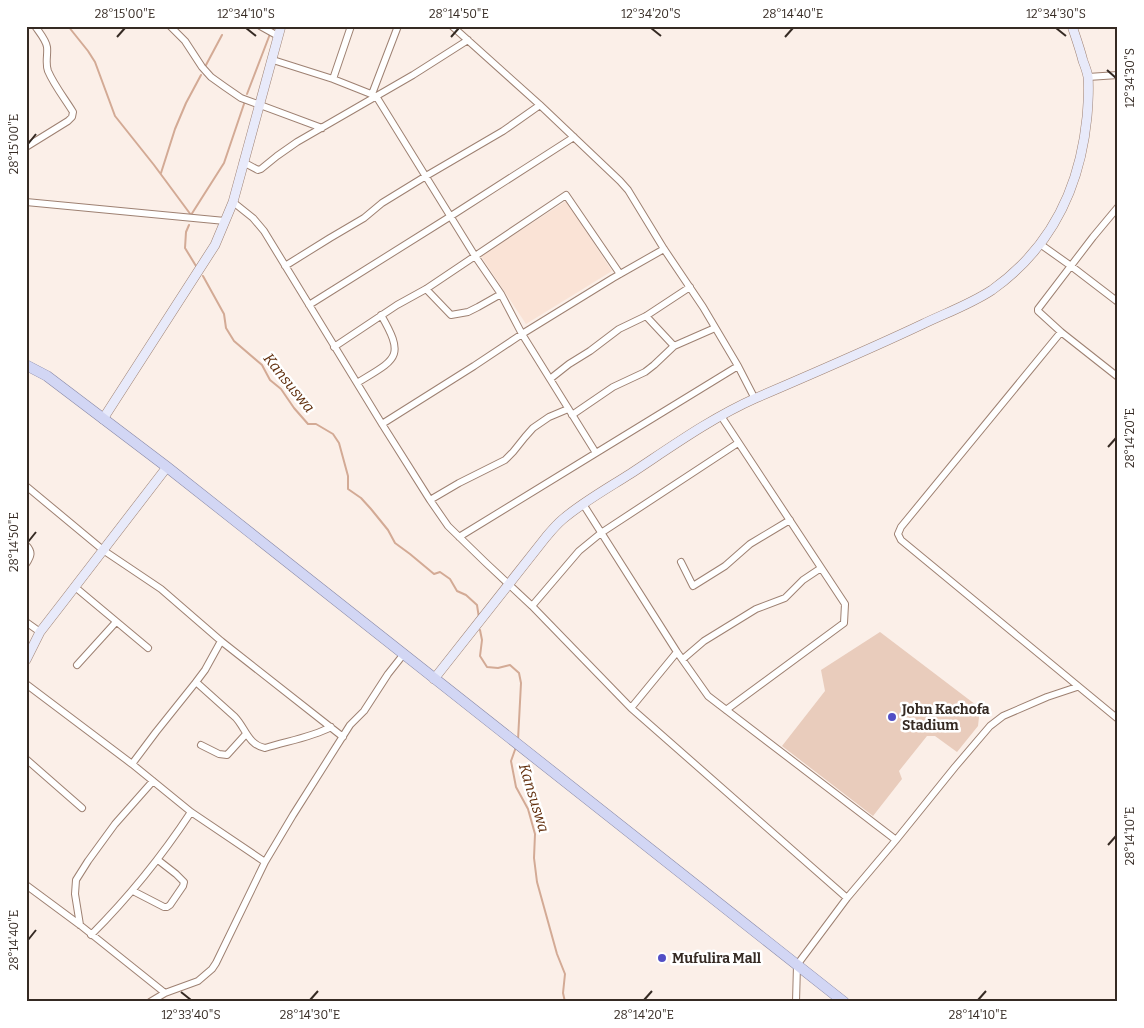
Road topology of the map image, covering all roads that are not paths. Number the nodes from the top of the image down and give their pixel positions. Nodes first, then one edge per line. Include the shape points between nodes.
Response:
1 (35, 26) edge
2 (170, 26) edge
3 (260, 26) edge
4 (282, 26) edge
5 (352, 26) edge
6 (398, 26) edge
7 (452, 26) edge
8 (1072, 26) edge
9 (278, 36) junction
10 (468, 40) junction
11 (272, 60) junction
12 (1118, 75) edge
13 (1088, 77) junction
14 (333, 80) junction
15 (374, 95) junction
16 (260, 104) junction
17 (540, 105) junction
18 (322, 128) junction
19 (574, 138) junction
20 (26, 147) edge
21 (243, 162) junction
22 (426, 176) junction
23 (26, 202) edge
24 (233, 202) junction
25 (1118, 207) edge
26 (452, 216) junction
27 (225, 220) junction
28 (1040, 244) junction
29 (664, 249) junction
30 (476, 256) junction
31 (285, 266) junction
32 (1071, 266) junction
33 (620, 274) junction
34 (690, 287) junction
35 (426, 289) junction
36 (501, 294) junction
37 (1118, 302) edge
38 (309, 305) junction
39 (381, 315) junction
40 (646, 316) junction
41 (715, 328) junction
42 (1061, 332) junction
43 (522, 334) junction
44 (674, 346) junction
45 (334, 347) junction
46 (26, 365) edge
47 (738, 366) junction
48 (1118, 377) edge
49 (550, 378) junction
50 (357, 383) junction
51 (755, 399) junction
52 (570, 412) junction
53 (721, 416) junction
54 (103, 419) junction
55 (382, 424) junction
56 (738, 443) junction
57 (596, 453) junction
58 (167, 467) junction
59 (26, 486) edge
60 (430, 500) junction
61 (583, 504) junction
62 (790, 520) junction
63 (601, 533) junction
64 (459, 537) junction
65 (26, 545) edge
66 (103, 550) junction
67 (680, 562) dead end
68 (26, 564) edge
69 (821, 568) junction
70 (509, 585) junction
71 (75, 587) junction
72 (532, 606) junction
73 (26, 622) edge
74 (116, 622) junction
75 (40, 632) junction
76 (221, 641) junction
77 (148, 648) dead end
78 (677, 652) junction
79 (403, 655) junction
80 (683, 659) junction
81 (26, 660) edge
82 (77, 665) dead end
83 (434, 680) junction
84 (196, 682) junction
85 (26, 684) edge
86 (1078, 686) junction
87 (631, 708) junction
88 (726, 710) junction
89 (1118, 719) edge
90 (332, 727) junction
91 (246, 734) junction
92 (343, 737) junction
93 (201, 745) dead end
94 (26, 760) edge
95 (132, 764) junction
96 (152, 781) junction
97 (82, 808) dead end
98 (191, 812) junction
99 (896, 840) junction
100 (158, 860) junction
101 (265, 862) junction
102 (26, 885) edge
103 (132, 891) junction
104 (847, 898) junction
105 (80, 925) junction
106 (91, 935) junction
107 (797, 965) junction
108 (165, 993) junction
109 (150, 1002) edge
110 (796, 1002) edge
111 (844, 1002) edge

1 - 20 street via 47,48 48,69 73,112 68,121
2 - 16 street via 211,77 241,98
3 - 9 street
4 - 9 street
5 - 14 street
6 - 15 street
7 - 10 street
8 - 13 street
9 - 11 street
10 - 15 street via 420,71
10 - 17 street
11 - 14 street
11 - 16 street
12 - 13 street
13 - 28 street via 1084,141 1079,165 1061,214
14 - 15 street
15 - 18 street
15 - 22 street
16 - 18 street
16 - 21 street
17 - 19 street
17 - 22 street
18 - 21 street via 260,170
19 - 26 street
19 - 29 street via 628,190
21 - 24 street
22 - 26 street
22 - 31 street
23 - 27 street
24 - 27 street
24 - 31 street via 258,223
25 - 32 street
26 - 30 street
26 - 38 street
27 - 54 street via 206,260
28 - 32 street
28 - 51 street via 1006,279 971,302
29 - 33 street
29 - 34 street
30 - 33 street via 566,194
30 - 35 street
30 - 36 street
31 - 38 street
32 - 37 street
32 - 42 street via 1038,309
33 - 43 street
34 - 40 street
34 - 41 street
35 - 36 street via 451,315 468,312
35 - 39 street
36 - 43 street
38 - 45 street
39 - 45 street
39 - 50 street via 391,333 395,353 387,364
40 - 44 street
40 - 49 street via 619,329
41 - 44 street
41 - 47 street
42 - 48 street
42 - 86 street via 898,534 901,540
43 - 49 street
43 - 55 street
44 - 52 street via 650,369
45 - 50 street
46 - 54 main road via 47,376
47 - 51 street
47 - 57 street
49 - 52 street
50 - 55 street
51 - 53 street
52 - 57 street
52 - 60 street via 549,417 533,428 506,460
53 - 56 street
53 - 61 street
54 - 58 main road
55 - 60 street
56 - 62 street
56 - 63 street
57 - 64 street
58 - 66 street
58 - 79 main road
59 - 66 street
60 - 64 street
61 - 63 street
61 - 70 street via 563,518
62 - 67 street via 750,544 725,566 693,586
62 - 69 street
63 - 72 street via 579,551
63 - 78 street
64 - 70 street
65 - 68 street via 31,555
66 - 71 street
66 - 76 street via 161,589
69 - 80 street via 785,598 756,609 707,639
69 - 88 street via 845,604 844,623
70 - 72 street
70 - 83 street
71 - 74 street
71 - 75 street
72 - 87 street
73 - 75 street
74 - 77 street
74 - 82 street
75 - 81 street
76 - 84 street
76 - 90 street
78 - 80 street
78 - 87 street
79 - 83 main road
79 - 92 street
80 - 88 street via 708,696
83 - 107 main road
84 - 91 street via 239,721
84 - 95 street
85 - 95 street
86 - 89 street
86 - 99 street via 996,721
87 - 104 street
88 - 99 street
90 - 91 street via 318,734 264,748
90 - 92 street
91 - 93 street via 228,754 218,754
92 - 101 street
94 - 97 street
95 - 96 street
96 - 98 street
96 - 105 street via 127,809 76,880
98 - 100 street
98 - 101 street
99 - 104 street
100 - 103 street
100 - 103 street via 184,882 170,906 164,907
101 - 108 street via 212,969 198,981
102 - 105 street
103 - 106 street
104 - 107 street
105 - 106 street
106 - 108 street
107 - 110 street
107 - 111 main road
108 - 109 street

